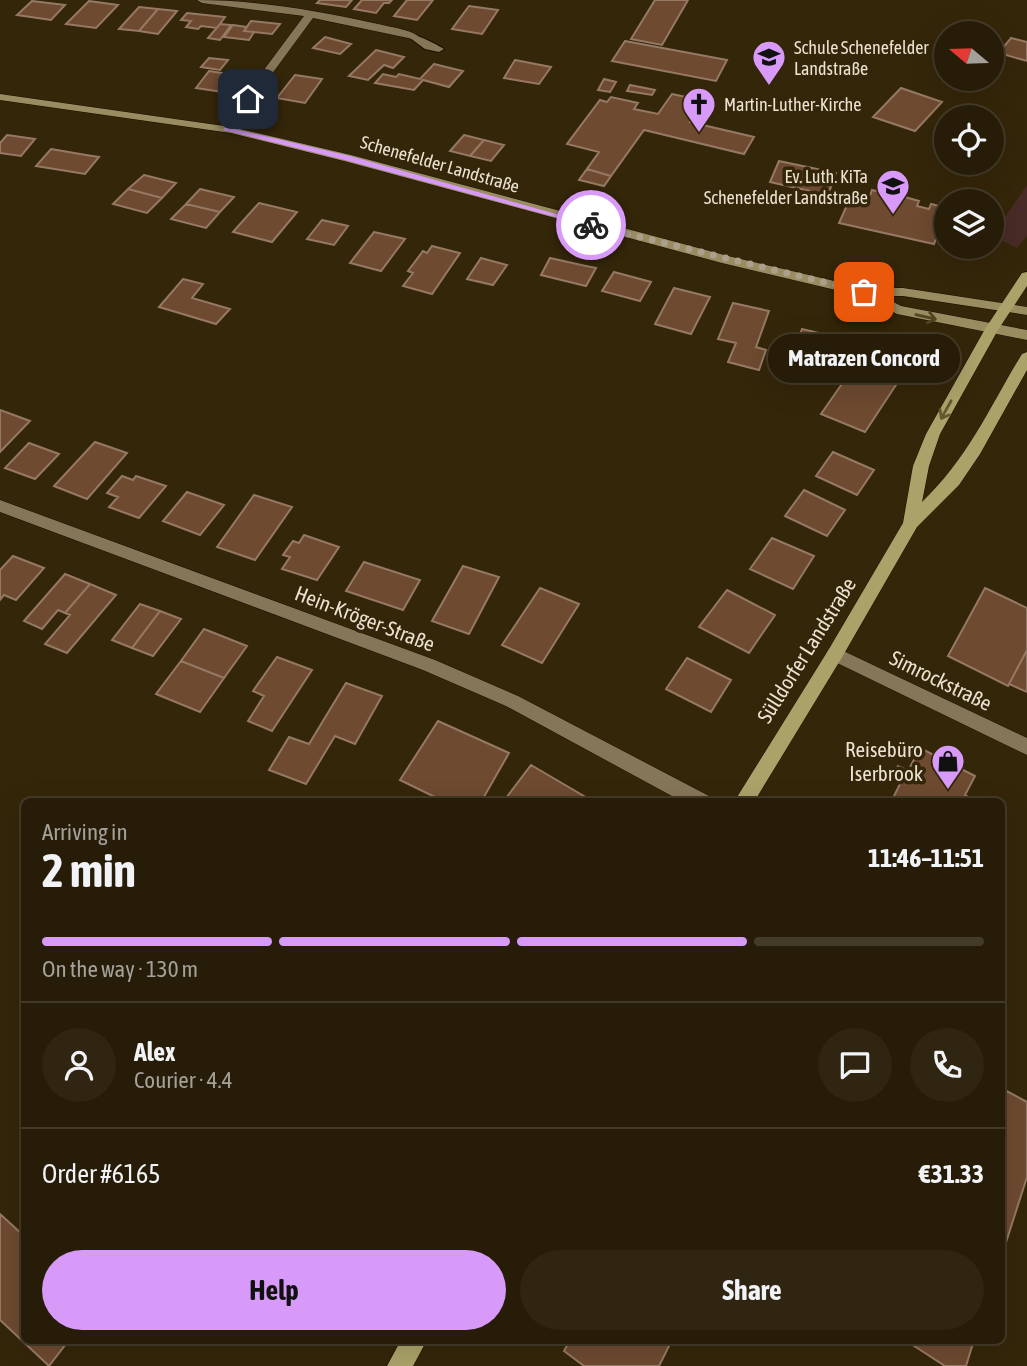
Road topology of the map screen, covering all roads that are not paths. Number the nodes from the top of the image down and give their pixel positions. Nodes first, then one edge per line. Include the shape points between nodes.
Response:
1 (202, 0) edge
2 (311, 14) junction
3 (413, 36) joint
4 (439, 49) dead end
5 (0, 97) edge
6 (226, 129) junction
7 (1027, 276) edge
8 (864, 292) junction
9 (1005, 308) junction
10 (1027, 311) edge
11 (992, 329) junction
12 (1027, 335) edge
13 (1027, 357) edge
14 (0, 506) edge
15 (911, 523) junction
16 (835, 654) junction
17 (1027, 747) edge
18 (694, 798) edge
19 (745, 798) edge
20 (413, 1344) edge
21 (399, 1366) edge

1 - 2 street
2 - 3 street
2 - 6 street
3 - 4 lane
5 - 6 main road, Schenefelder Landstraße
6 - 8 main road, Schenefelder Landstraße
7 - 9 main road, Sülldorfer Landstraße
8 - 9 main road, Schenefelder Landstraße via 903,292
8 -> 11 main road, Schenefelder Landstraße via 897,310
9 - 10 main road, Schenefelder Landstraße
9 - 11 main road, Sülldorfer Landstraße
11 - 12 main road, Schenefelder Landstraße
11 -> 15 main road, Sülldorfer Landstraße via 933,434 921,466
13 - 15 main road, Sülldorfer Landstraße via 954,481
14 - 18 street, Hein-Kröger-Straße via 429,665 512,701
15 - 16 main road, Sülldorfer Landstraße
16 - 17 street, Simrockstraße
16 - 19 main road, Sülldorfer Landstraße
20 - 21 main road

